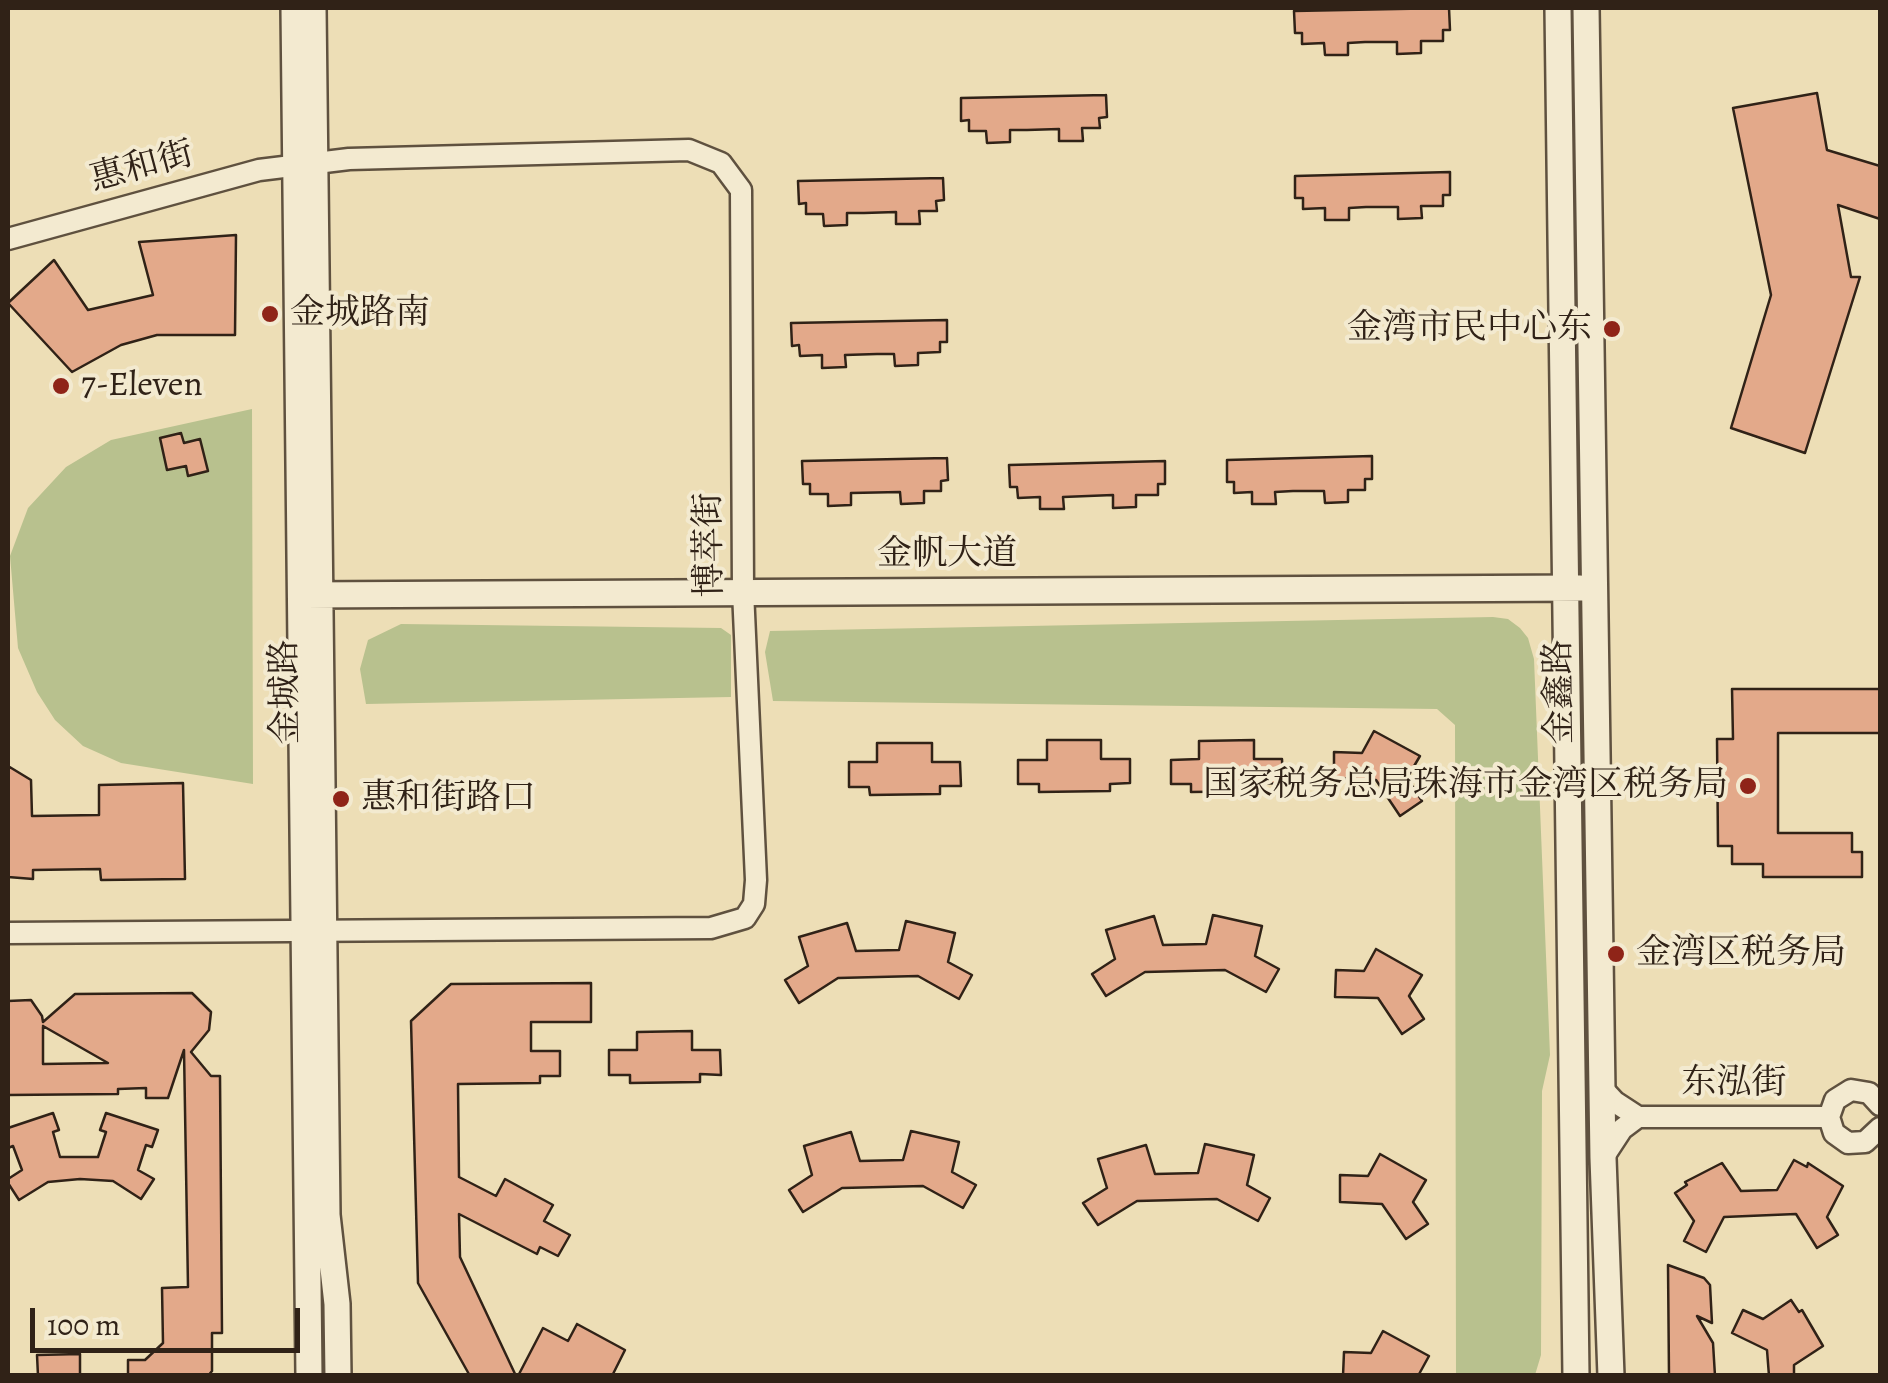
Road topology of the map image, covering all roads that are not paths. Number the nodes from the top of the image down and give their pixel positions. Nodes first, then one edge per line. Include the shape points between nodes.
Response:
1 (294, 8) edge
2 (312, 8) edge
3 (1558, 8) edge
4 (1586, 8) edge
5 (304, 164) junction
6 (8, 239) edge
7 (1564, 588) junction
8 (1594, 588) junction
9 (743, 591) junction
10 (311, 595) junction
11 (314, 931) junction
12 (8, 933) edge
13 (1602, 1088) junction
14 (1880, 1106) edge
15 (1638, 1116) junction
16 (1829, 1117) junction
17 (1880, 1128) edge
18 (1602, 1158) junction
19 (1574, 1371) edge
20 (309, 1376) edge
21 (338, 1376) edge
22 (1611, 1376) edge

1 - 5 street, 金城路
2 - 5 street, 金城路
3 - 7 street, 金鑫路
4 - 8 street, 金鑫路
5 - 6 street, 惠和街 via 259,170
5 - 9 street, 博萃街 via 690,150 721,162 741,190
5 - 10 street, 金城路
7 - 8 street, 金帆大道
7 - 9 street, 金帆大道
7 - 19 street, 金鑫路
8 - 13 street, 金鑫路
9 - 10 street, 金帆大道
9 - 11 street, 博萃街 via 756,880 746,918 712,928
10 - 11 street, 金城路
11 - 12 street
11 - 20 street, 金城路
11 - 21 street, 金城路
13 - 15 street, 东泓街
13 - 18 street, 金鑫路
14 - 16 street via 1869,1093 1851,1090 1835,1100
15 - 16 street, 东泓街
15 - 18 street, 东泓街
16 - 17 street via 1834,1133 1848,1143 1865,1142
18 - 22 street, 金鑫路

